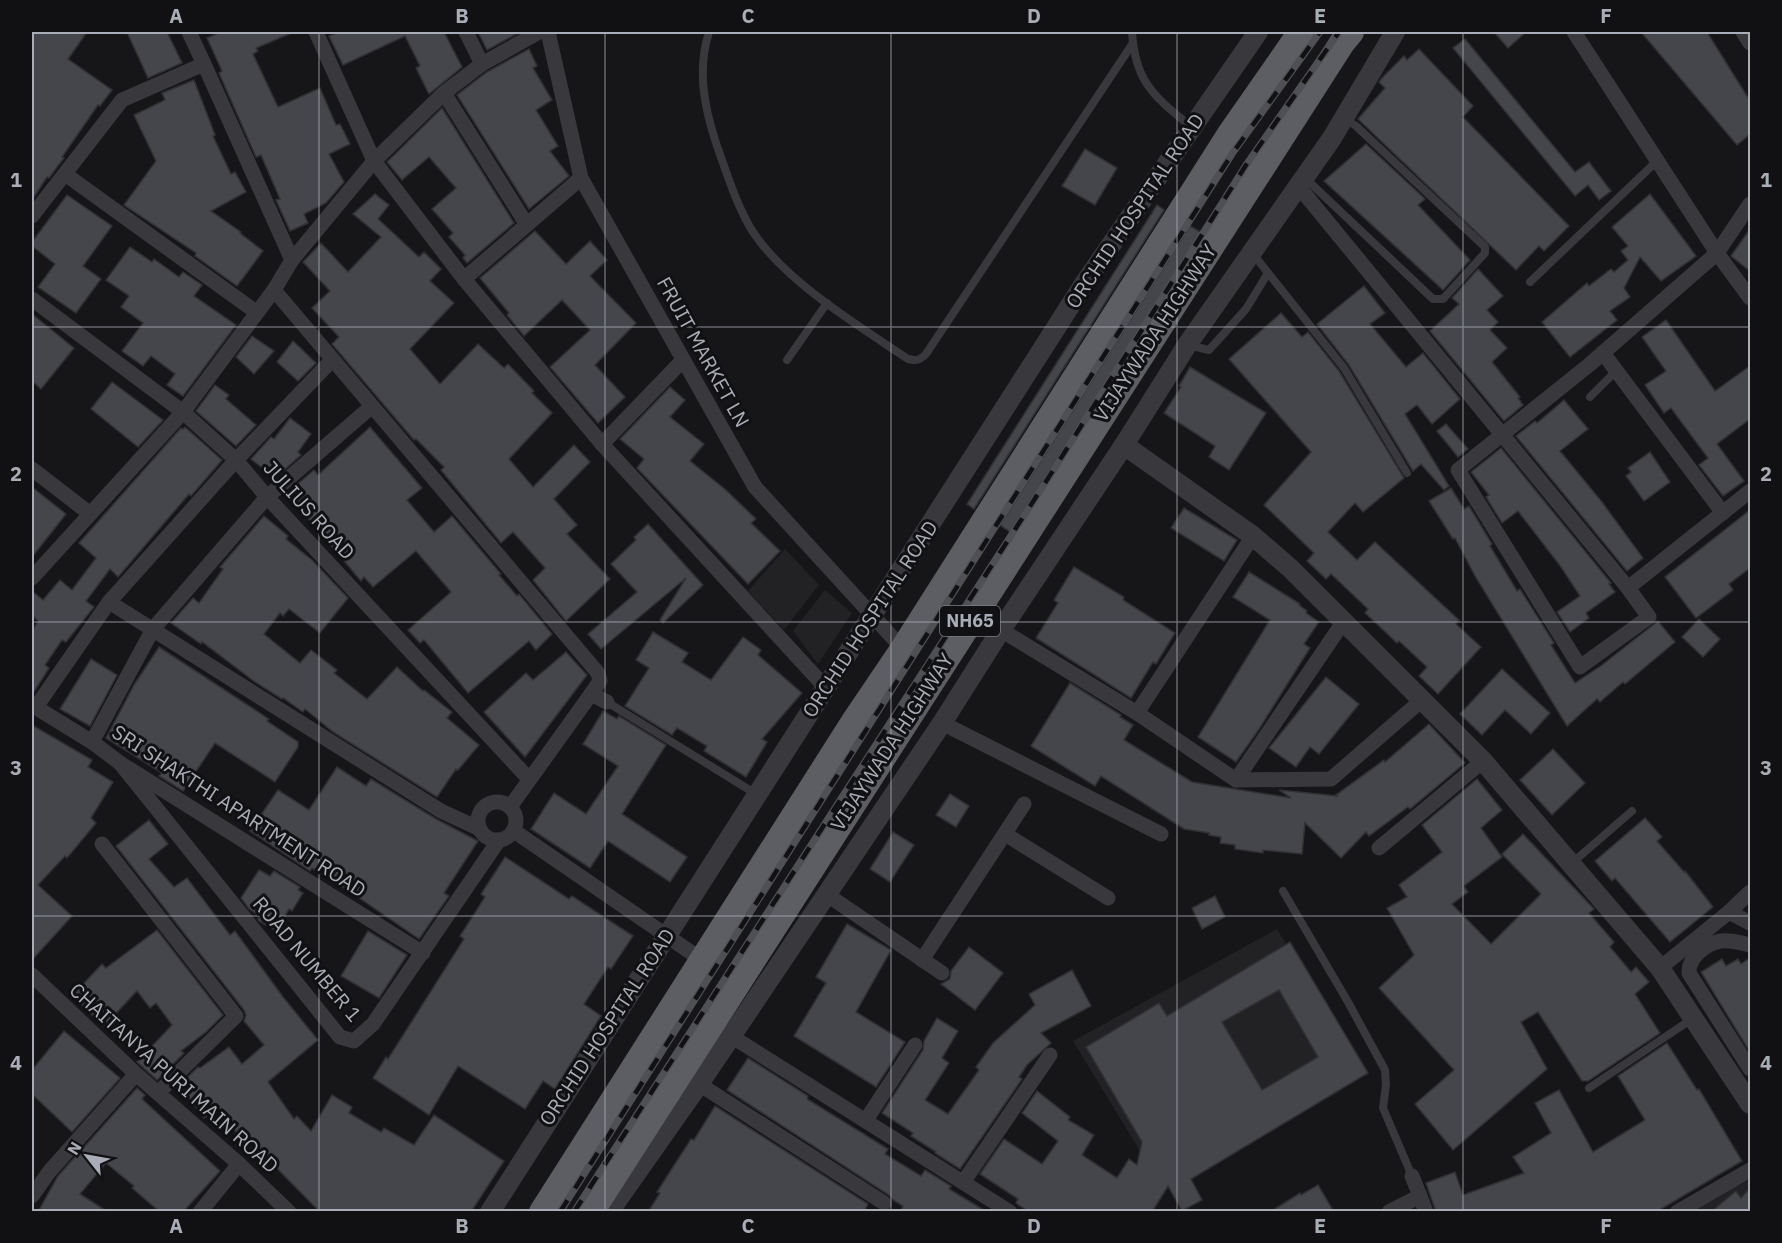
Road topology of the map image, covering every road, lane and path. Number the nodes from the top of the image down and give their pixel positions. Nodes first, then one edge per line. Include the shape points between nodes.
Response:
1 (189, 32) edge
2 (316, 32) edge
3 (466, 32) edge
4 (539, 32) edge
5 (548, 32) edge
6 (710, 32) edge
7 (1132, 32) edge
8 (1258, 32) edge
9 (1301, 32) edge
10 (1352, 32) edge
11 (1395, 32) edge
12 (1574, 32) edge
13 (1743, 32) edge
14 (1132, 43) junction
15 (1750, 43) edge
16 (204, 64) junction
17 (482, 64) junction
18 (444, 93) junction
19 (1343, 118) junction
20 (1191, 128) junction
21 (374, 161) junction
22 (1658, 161) junction
23 (65, 174) junction
24 (580, 178) junction
25 (1306, 184) junction
26 (1750, 204) edge
27 (32, 216) edge
28 (527, 225) junction
29 (1252, 253) junction
30 (1717, 253) junction
31 (292, 260) junction
32 (1268, 273) junction
33 (464, 279) junction
34 (1744, 280) edge
35 (1530, 282) dead end
36 (274, 290) junction
37 (1750, 298) edge
38 (32, 299) edge
39 (827, 303) junction
40 (256, 312) junction
41 (1188, 345) junction
42 (1603, 353) junction
43 (332, 360) junction
44 (683, 360) junction
45 (788, 360) dead end
46 (1616, 371) junction
47 (1590, 397) dead end
48 (371, 407) junction
49 (183, 412) junction
50 (1502, 435) junction
51 (602, 444) junction
52 (1124, 445) junction
53 (236, 460) junction
54 (32, 469) edge
55 (1407, 473) dead end
56 (1750, 491) edge
57 (267, 496) junction
58 (89, 513) junction
59 (1723, 513) junction
60 (1253, 536) junction
61 (32, 578) edge
62 (1628, 588) junction
63 (109, 602) junction
64 (873, 616) junction
65 (1344, 621) junction
66 (153, 629) junction
67 (1000, 630) junction
68 (903, 649) junction
69 (826, 688) junction
70 (591, 694) junction
71 (1422, 699) junction
72 (607, 702) joint
73 (34, 706) edge
74 (1137, 713) junction
75 (942, 723) junction
76 (92, 742) junction
77 (1483, 761) junction
78 (120, 763) junction
79 (529, 780) junction
80 (1236, 780) junction
81 (757, 795) junction
82 (1024, 804) dead end
83 (510, 807) junction
84 (1632, 811) dead end
85 (480, 829) junction
86 (514, 831) junction
87 (1005, 834) junction
88 (1161, 834) dead end
89 (499, 840) junction
90 (102, 844) dead end
91 (1379, 848) dead end
92 (1571, 864) junction
93 (1283, 891) dead end
94 (1750, 892) edge
95 (826, 894) junction
96 (1108, 898) dead end
97 (1729, 912) junction
98 (1750, 923) edge
99 (1712, 926) junction
100 (665, 935) junction
101 (1722, 940) junction
102 (1750, 945) edge
103 (423, 953) junction
104 (702, 960) junction
105 (922, 960) junction
106 (1660, 968) junction
107 (942, 973) dead end
108 (32, 975) edge
109 (1694, 1017) junction
110 (720, 1030) junction
111 (915, 1045) dead end
112 (1734, 1051) junction
113 (1050, 1055) dead end
114 (1750, 1069) edge
115 (136, 1074) junction
116 (699, 1084) junction
117 (1589, 1088) dead end
118 (159, 1092) junction
119 (1750, 1104) edge
120 (866, 1120) junction
121 (239, 1164) junction
122 (1750, 1170) edge
123 (1412, 1176) joint
124 (964, 1181) junction
125 (32, 1196) edge
126 (1420, 1196) junction
127 (884, 1203) dead end
128 (200, 1212) edge
129 (289, 1212) edge
130 (490, 1212) edge
131 (542, 1212) edge
132 (591, 1212) edge
133 (609, 1212) edge
134 (1010, 1212) edge
135 (1389, 1212) edge
136 (1426, 1212) edge
137 (1677, 1212) edge

1 - 16 street
2 - 21 street
3 - 17 street
4 - 17 street
5 - 24 street, FRUIT MARKET LN
6 - 39 lane via 702,69 702,93 725,169 763,246
7 - 14 lane
8 - 20 street, ORCHID HOSPITAL ROAD
9 - 68 highway, NH65 via 1230,134
10 - 110 highway, VIJAYWADA HIGHWAY / NH65
11 - 19 street
12 - 22 street
13 - 15 street
14 - 20 lane via 1140,73 1150,90
14 - 39 lane via 920,360 908,359
16 - 23 street via 122,100
16 - 31 street
17 - 18 street
18 - 21 street
18 - 28 street
19 - 25 street
19 - 25 lane via 1361,130 1485,247 1485,253 1443,299 1433,299
20 - 64 street, ORCHID HOSPITAL ROAD via 1084,284
21 - 31 street
21 - 33 street
22 - 30 street
22 - 35 lane
23 - 27 street
23 - 40 street
24 - 28 street
24 - 44 street, FRUIT MARKET LN
25 - 29 street
25 - 50 street
26 - 30 street
28 - 33 street
29 - 32 lane
29 - 41 street
30 - 34 street
30 - 42 street
31 - 36 street
32 - 41 lane via 1246,309 1209,350
32 - 55 lane via 1344,368
33 - 51 street
34 - 37 street
36 - 40 street
36 - 43 street
38 - 49 street, JULIUS ROAD
39 - 45 lane
40 - 49 street
41 - 52 street
42 - 46 street
42 - 50 street
43 - 48 street
43 - 53 street
44 - 51 street
44 - 64 street, FRUIT MARKET LN via 755,487
46 - 47 lane
46 - 59 street
48 - 57 street
48 - 70 street via 591,663 600,681
49 - 53 street, JULIUS ROAD
49 - 58 street
50 - 62 street
50 - 62 street via 1458,470 1580,668 1648,617
51 - 69 street
52 - 60 street
52 - 67 street
53 - 57 street, JULIUS ROAD
53 - 63 street
54 - 58 street
56 - 59 street
57 - 66 street
57 - 79 street, JULIUS ROAD
58 - 61 street
59 - 62 street
60 - 65 street
60 - 74 street
63 - 66 street
63 - 73 street
64 - 68 street, FRUIT MARKET LN
64 - 69 street, ORCHID HOSPITAL ROAD
65 - 71 street
65 - 80 street
66 - 76 street
66 - 85 street via 441,811
67 - 74 street
67 - 75 street
68 - 104 highway, NH65
69 - 81 street, ORCHID HOSPITAL ROAD
70 - 72 street
70 - 79 street
71 - 77 street
71 - 80 street via 1330,779
72 - 81 lane
73 - 76 street, SRI SHAKTHI APARTMENT ROAD
74 - 80 street
75 - 88 street
75 - 95 street
76 - 78 street, SRI SHAKTHI APARTMENT ROAD
77 - 91 street
77 - 92 street
78 - 103 street, SRI SHAKTHI APARTMENT ROAD
78 - 103 street, ROAD NUMBER 1 via 340,1037 354,1041 373,1024
79 - 83 street
81 - 100 street, ORCHID HOSPITAL ROAD
82 - 87 street
83 - 85 street via 500,802 485,807 479,816
83 - 86 street via 516,816
84 - 92 lane
85 - 89 street via 489,838
86 - 89 street
86 - 100 street
87 - 96 street
87 - 105 street
89 - 103 street, ROAD NUMBER 1
90 - 118 street via 236,1016
92 - 106 street
93 - 123 lane via 1385,1070 1383,1108
94 - 97 street
95 - 105 street
95 - 110 street
97 - 98 street
97 - 99 street
99 - 101 street
99 - 106 street
100 - 104 street
100 - 130 street, ORCHID HOSPITAL ROAD
101 - 102 street
101 - 112 street via 1696,954 1689,964 1689,973
104 - 131 highway, NH65
105 - 107 street
106 - 109 street
108 - 115 street, CHAITANYA PURI MAIN ROAD
109 - 112 street
109 - 117 lane
110 - 116 street
110 - 120 street
110 - 132 highway, VIJAYWADA HIGHWAY / NH65
111 - 120 street
112 - 114 street
112 - 119 street
113 - 124 street
115 - 118 street, CHAITANYA PURI MAIN ROAD
115 - 125 street
116 - 127 street
116 - 133 street
118 - 121 street, CHAITANYA PURI MAIN ROAD
120 - 124 street
121 - 128 street
121 - 129 street, CHAITANYA PURI MAIN ROAD
122 - 137 street
123 - 126 street
124 - 134 street
126 - 135 street
126 - 136 street

